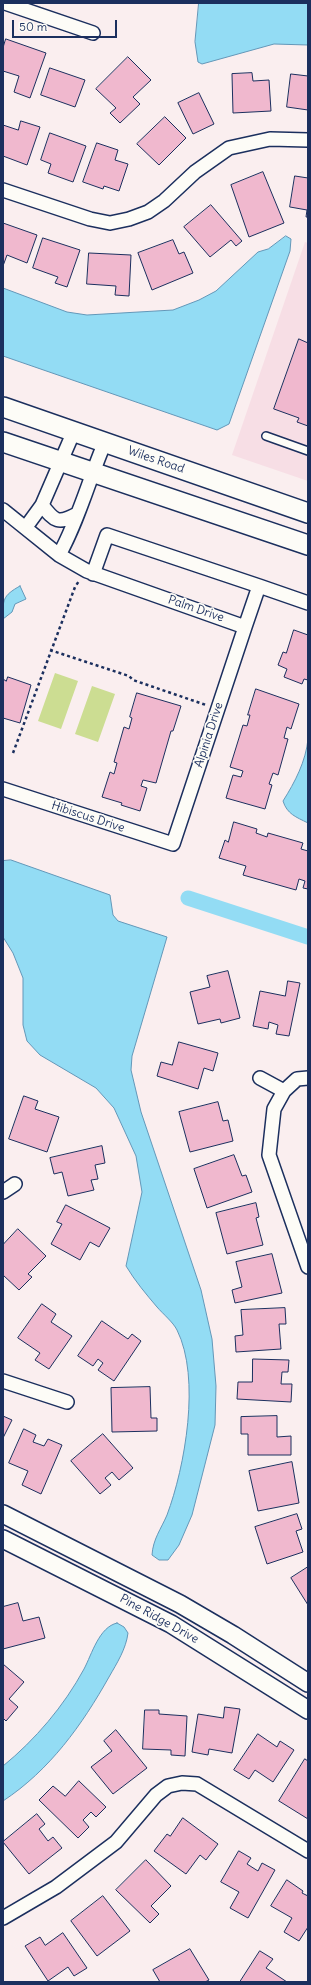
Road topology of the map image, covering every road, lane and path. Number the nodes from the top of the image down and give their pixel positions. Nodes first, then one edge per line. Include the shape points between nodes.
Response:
1 (5, 3) edge
2 (93, 33) dead end
3 (308, 140) edge
4 (3, 190) edge
5 (3, 407) edge
6 (74, 431) junction
7 (266, 436) dead end
8 (3, 442) edge
9 (105, 442) junction
10 (308, 451) edge
11 (62, 462) junction
12 (92, 472) junction
13 (42, 505) junction
14 (3, 510) edge
15 (308, 513) edge
16 (77, 514) junction
17 (26, 527) junction
18 (308, 545) edge
19 (59, 555) junction
20 (90, 572) junction
21 (259, 586) junction
22 (308, 603) edge
23 (245, 627) junction
24 (50, 650) junction
25 (218, 709) junction
26 (13, 753) dead end
27 (3, 789) edge
28 (173, 844) joint
29 (260, 1078) dead end
30 (308, 1078) edge
31 (284, 1092) junction
32 (15, 1184) dead end
33 (3, 1192) edge
34 (308, 1267) edge
35 (3, 1381) edge
36 (67, 1402) dead end
37 (3, 1514) edge
38 (3, 1539) edge
39 (308, 1683) edge
40 (308, 1710) edge
41 (308, 1851) edge
42 (3, 1918) edge

1 - 2 street
3 - 4 street via 270,139 229,148 195,172 148,212 110,223 90,219
5 - 6 main road, Wiles Road
6 - 9 main road, Wiles Road
6 - 11 street
7 - 10 lane
8 - 11 main road
9 - 12 street
9 - 15 main road, Wiles Road
11 - 12 main road
11 - 13 street
12 - 16 street
12 - 18 main road
13 - 16 street via 56,520 65,520
13 - 17 street
14 - 17 street, Palm Drive
16 - 19 street via 71,534
17 - 19 street, Palm Drive
19 - 20 street, Palm Drive
20 - 21 street via 107,535
20 - 23 street, Palm Drive
20 - 24 path via 75,587
21 - 22 street
21 - 23 street
23 - 25 street, Alpinia Drive
24 - 25 path
24 - 26 path
25 - 28 street, Alpinia Drive
27 - 28 street, Hibiscus Drive
29 - 31 street
30 - 31 street via 297,1079
31 - 34 street via 274,1109 269,1155
32 - 33 street
35 - 36 street
37 - 39 street, Pine Ridge Drive via 180,1604
38 - 40 street, Pine Ridge Drive via 171,1624
41 - 42 street via 197,1784 182,1783 168,1786 156,1795 116,1842 56,1887

